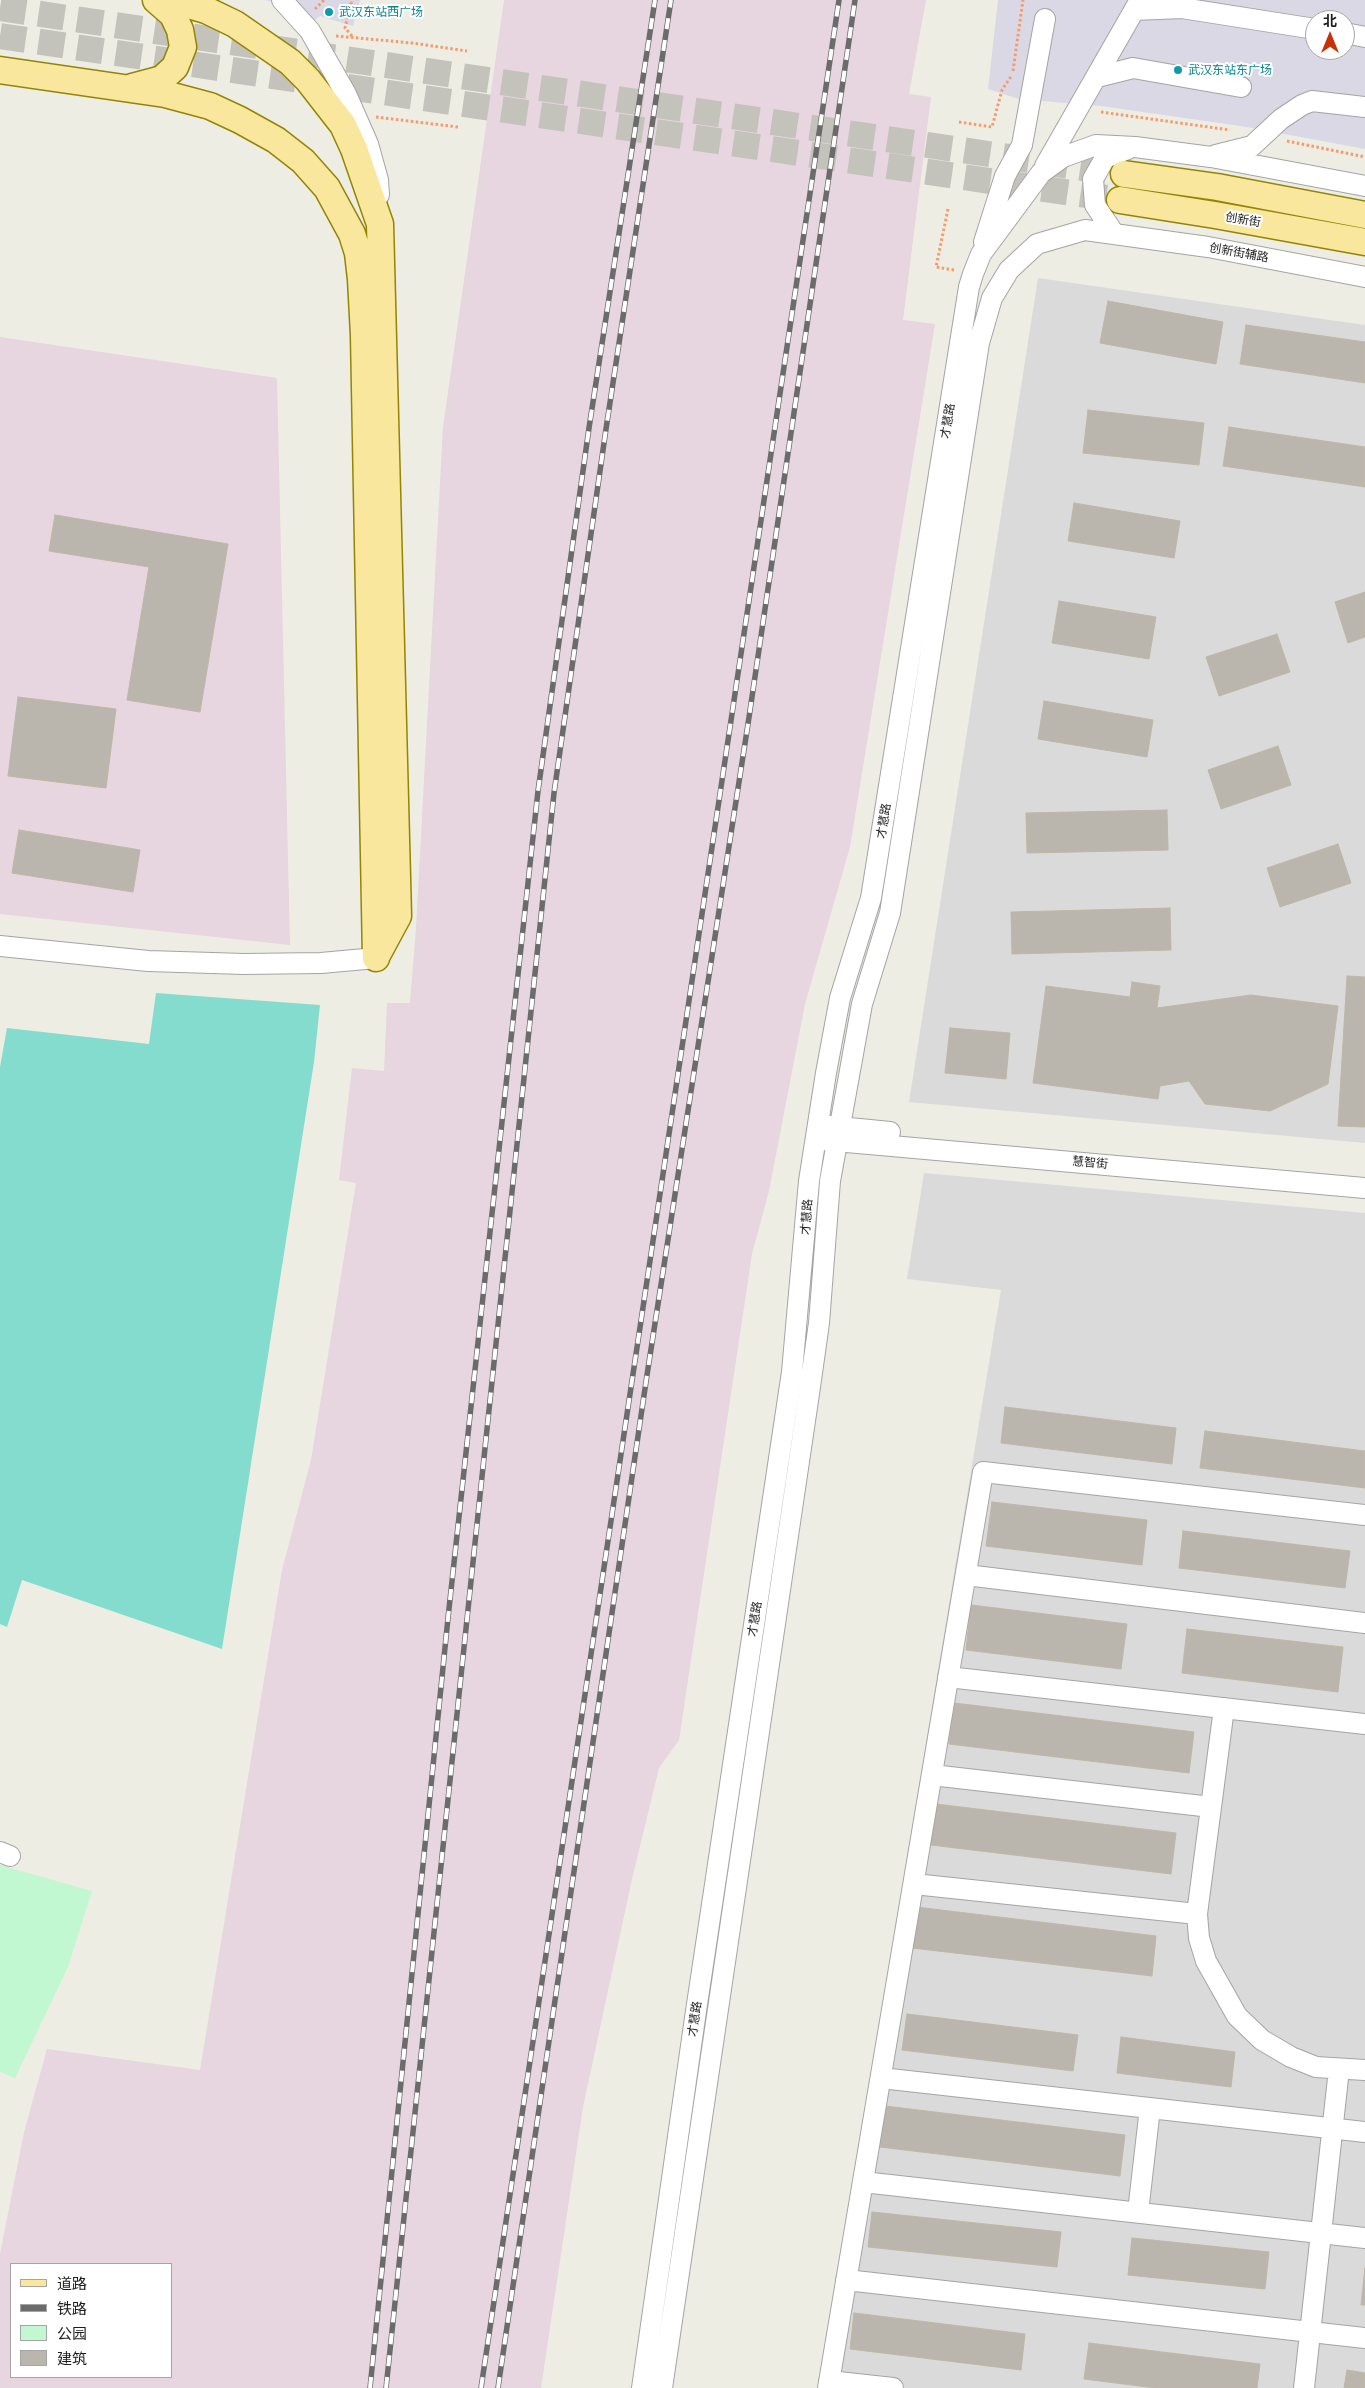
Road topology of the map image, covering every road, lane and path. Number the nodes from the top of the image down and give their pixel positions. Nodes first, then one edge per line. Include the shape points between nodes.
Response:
1 (156, 0) edge
2 (172, 0) edge
3 (282, 0) edge
4 (352, 0) edge
5 (1023, 0) edge
6 (1137, 5) edge
7 (1045, 18) dead end
8 (1305, 27) edge
9 (334, 36) dead end
10 (352, 37) junction
11 (467, 51) dead end
12 (0, 70) edge
13 (1012, 75) junction
14 (1097, 77) junction
15 (1017, 79) dead end
16 (1241, 87) dead end
17 (127, 89) junction
18 (1365, 107) edge
19 (1100, 112) dead end
20 (373, 116) dead end
21 (959, 122) dead end
22 (458, 127) dead end
23 (1231, 130) dead end
24 (1280, 139) dead end
25 (1134, 147) junction
26 (1365, 156) edge
27 (1210, 157) junction
28 (1041, 174) junction
29 (1124, 174) tunnel mouth
30 (1365, 186) edge
31 (1120, 200) tunnel mouth
32 (948, 209) dead end
33 (1365, 215) edge
34 (380, 224) junction
35 (1113, 232) junction
36 (1365, 242) edge
37 (981, 254) junction
38 (956, 270) dead end
39 (1365, 277) edge
40 (0, 946) edge
41 (376, 958) junction
42 (817, 1132) junction
43 (839, 1134) junction
44 (1365, 1174) edge
45 (1365, 1188) edge
46 (1365, 1515) edge
47 (966, 1575) junction
48 (1365, 1623) edge
49 (948, 1677) junction
50 (1224, 1708) junction
51 (1365, 1724) edge
52 (932, 1775) junction
53 (1211, 1807) junction
54 (914, 1884) junction
55 (1198, 1914) junction
56 (1339, 2070) junction
57 (1365, 2070) edge
58 (881, 2078) junction
59 (1150, 2108) junction
60 (1332, 2129) junction
61 (1365, 2132) edge
62 (863, 2182) junction
63 (1138, 2212) junction
64 (1321, 2233) junction
65 (1365, 2238) edge
66 (846, 2280) junction
67 (1310, 2332) junction
68 (1365, 2338) edge
69 (828, 2384) edge
70 (642, 2388) edge
71 (662, 2388) edge
72 (893, 2388) edge
73 (1304, 2388) edge

1 - 17 main road via 173,15 183,47 175,67 162,79
2 - 34 main road via 206,10 235,24 290,62 308,80 343,125
3 - 34 street via 310,30 357,118 378,180
4 - 10 path via 345,28
5 - 13 path
6 - 8 street via 1182,8
6 - 14 street
7 - 37 street via 1022,145 1005,176
9 - 10 path
10 - 11 path
12 - 17 main road
13 - 15 path
13 - 21 path via 1002,90 992,127
14 - 16 street via 1133,68
14 - 28 street
17 - 41 main road via 165,94 210,106 276,140 303,161 327,188 341,211 358,253 364,335
18 - 27 street via 1312,102 1302,105 1252,146
19 - 23 path
20 - 22 path
24 - 26 path
25 - 27 street
25 - 28 street, 才慧路 via 1096,144 1063,157
25 - 35 street via 1105,158 1093,179 1096,206
27 - 30 street
28 - 37 street, 才慧路
29 - 33 main road via 1216,187
31 - 36 main road, 创新街
32 - 38 path via 936,267
34 - 41 main road via 398,916
35 - 39 street, 创新街辅路
35 - 43 street, 才慧路 via 1085,230 1037,244 1009,270 992,298 979,343 890,914 862,1004
37 - 42 street, 才慧路 via 969,287 871,898 840,998
40 - 41 street via 148,961 321,963
42 - 43 street, 慧智街
42 - 70 street, 才慧路 via 809,1181 792,1372
43 - 44 street, 慧智街
43 - 45 street, 慧智街
43 - 71 street, 才慧路 via 830,1181 819,1323 810,1387
46 - 47 street via 983,1472
47 - 48 street
47 - 49 street
49 - 50 street
49 - 52 street
50 - 51 street
50 - 53 street
52 - 53 street
52 - 54 street
53 - 55 street
54 - 55 street
54 - 58 street
55 - 56 street via 1199,1938 1206,1961 1237,2016 1262,2040 1291,2057 1316,2067
56 - 57 street
56 - 60 street
58 - 59 street
58 - 62 street
59 - 60 street
59 - 63 street
60 - 61 street
60 - 64 street
62 - 63 street
62 - 66 street
63 - 64 street
64 - 65 street
64 - 67 street
66 - 67 street
66 - 69 street
67 - 68 street
67 - 73 street
69 - 72 street

